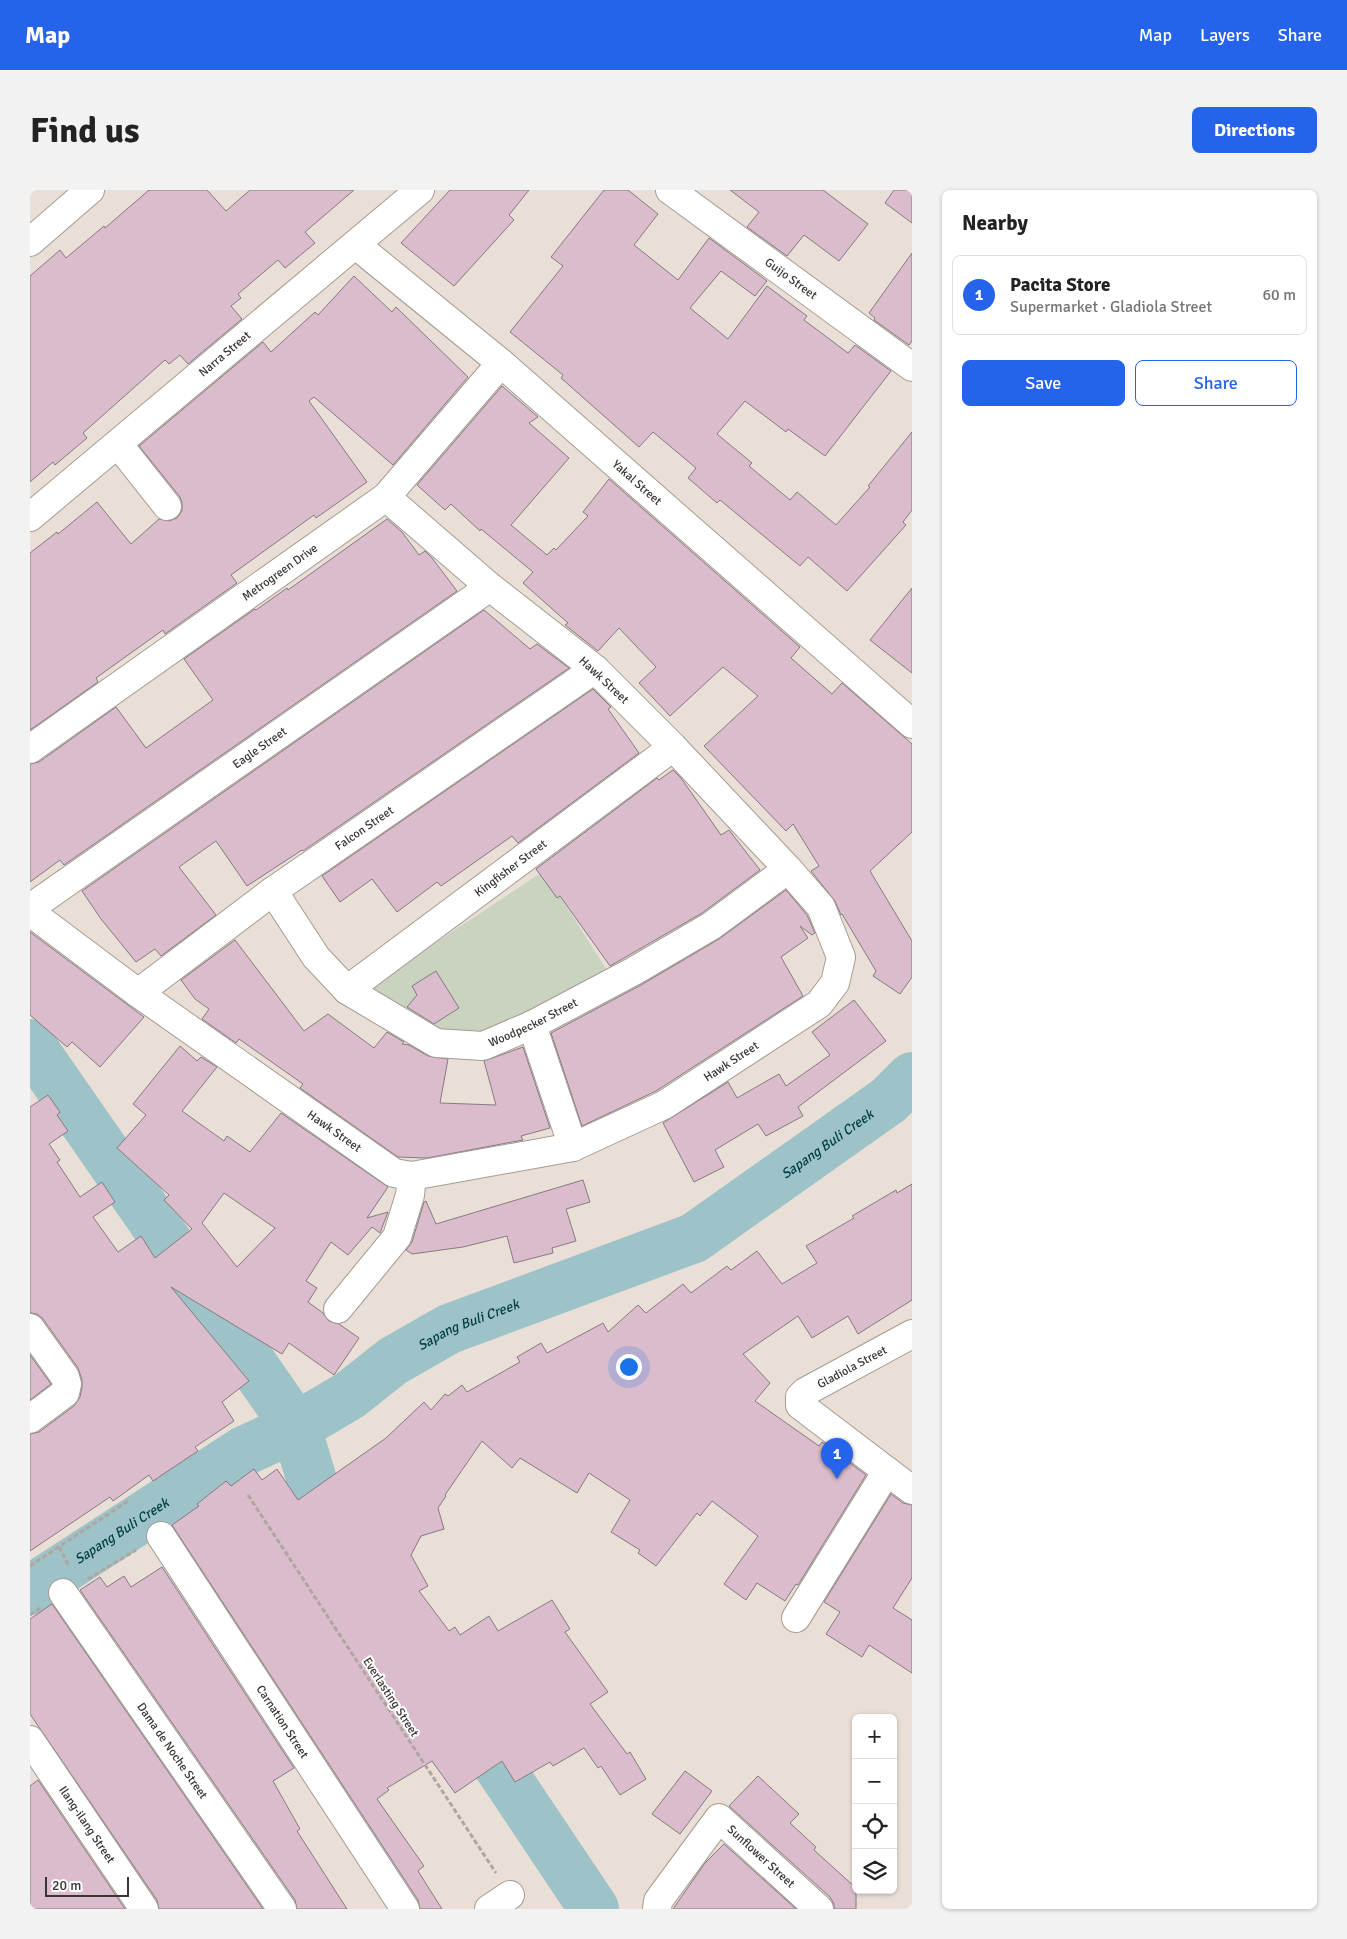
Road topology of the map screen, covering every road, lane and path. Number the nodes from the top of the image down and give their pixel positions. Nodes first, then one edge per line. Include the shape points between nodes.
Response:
1 (90, 190) edge
2 (420, 190) edge
3 (670, 190) edge
4 (30, 242) edge
5 (356, 245) junction
6 (501, 363) junction
7 (912, 367) edge
8 (118, 444) junction
9 (386, 497) junction
10 (167, 506) dead end
11 (30, 517) edge
12 (490, 587) junction
13 (595, 669) junction
14 (912, 724) edge
15 (673, 747) junction
16 (30, 749) edge
17 (788, 869) junction
18 (273, 891) junction
19 (30, 908) edge
20 (30, 912) edge
21 (347, 990) junction
22 (138, 993) junction
23 (532, 1025) junction
24 (573, 1147) junction
25 (412, 1176) junction
26 (338, 1309) dead end
27 (30, 1328) edge
28 (912, 1334) edge
29 (30, 1419) edge
30 (888, 1471) junction
31 (912, 1490) edge
32 (248, 1495) dead end
33 (128, 1500) dead end
34 (161, 1536) joint
35 (60, 1548) junction
36 (30, 1566) edge
37 (68, 1582) junction
38 (30, 1615) edge
39 (796, 1618) dead end
40 (30, 1740) edge
41 (499, 1902) edge
42 (144, 1909) edge
43 (282, 1909) edge
44 (405, 1909) edge
45 (657, 1909) edge
46 (819, 1909) edge

1 - 4 street
2 - 5 street, Narra Street
3 - 7 street, Guijo Street
5 - 6 street, Yakal Street
5 - 8 street, Narra Street
6 - 9 street, Metrogreen Drive
6 - 14 street, Yakal Street
8 - 10 street
8 - 11 street, Narra Street
9 - 12 street, Hawk Street
9 - 16 street, Metrogreen Drive
12 - 13 street, Hawk Street
12 - 19 street, Eagle Street
13 - 15 street, Hawk Street
13 - 18 street, Falcon Street
15 - 17 street, Hawk Street
15 - 21 street, Kingfisher Street
17 - 23 street, Woodpecker Street via 711,926
17 - 24 street, Hawk Street via 821,907 841,957 835,982 819,1004 664,1105
18 - 21 street, Woodpecker Street via 316,956
18 - 22 street, Falcon Street
20 - 22 street, Hawk Street
21 - 23 street, Woodpecker Street via 436,1043 483,1046
22 - 25 street, Hawk Street via 394,1173
23 - 24 street
24 - 25 street, Hawk Street
25 - 26 street via 410,1195 397,1237
27 - 29 street via 67,1384 65,1393
28 - 30 street, Gladiola Street via 800,1397 800,1405
30 - 31 street
30 - 39 street
32 - 41 path, Everlasting Street
33 - 35 path
34 - 37 path
34 - 44 street, Carnation Street
35 - 36 path
35 - 37 path
37 - 38 path
37 - 43 street, Dama de Noche Street
40 - 42 street, Ilang-ilang Street
45 - 46 street, Sunflower Street via 658,1901 718,1818

